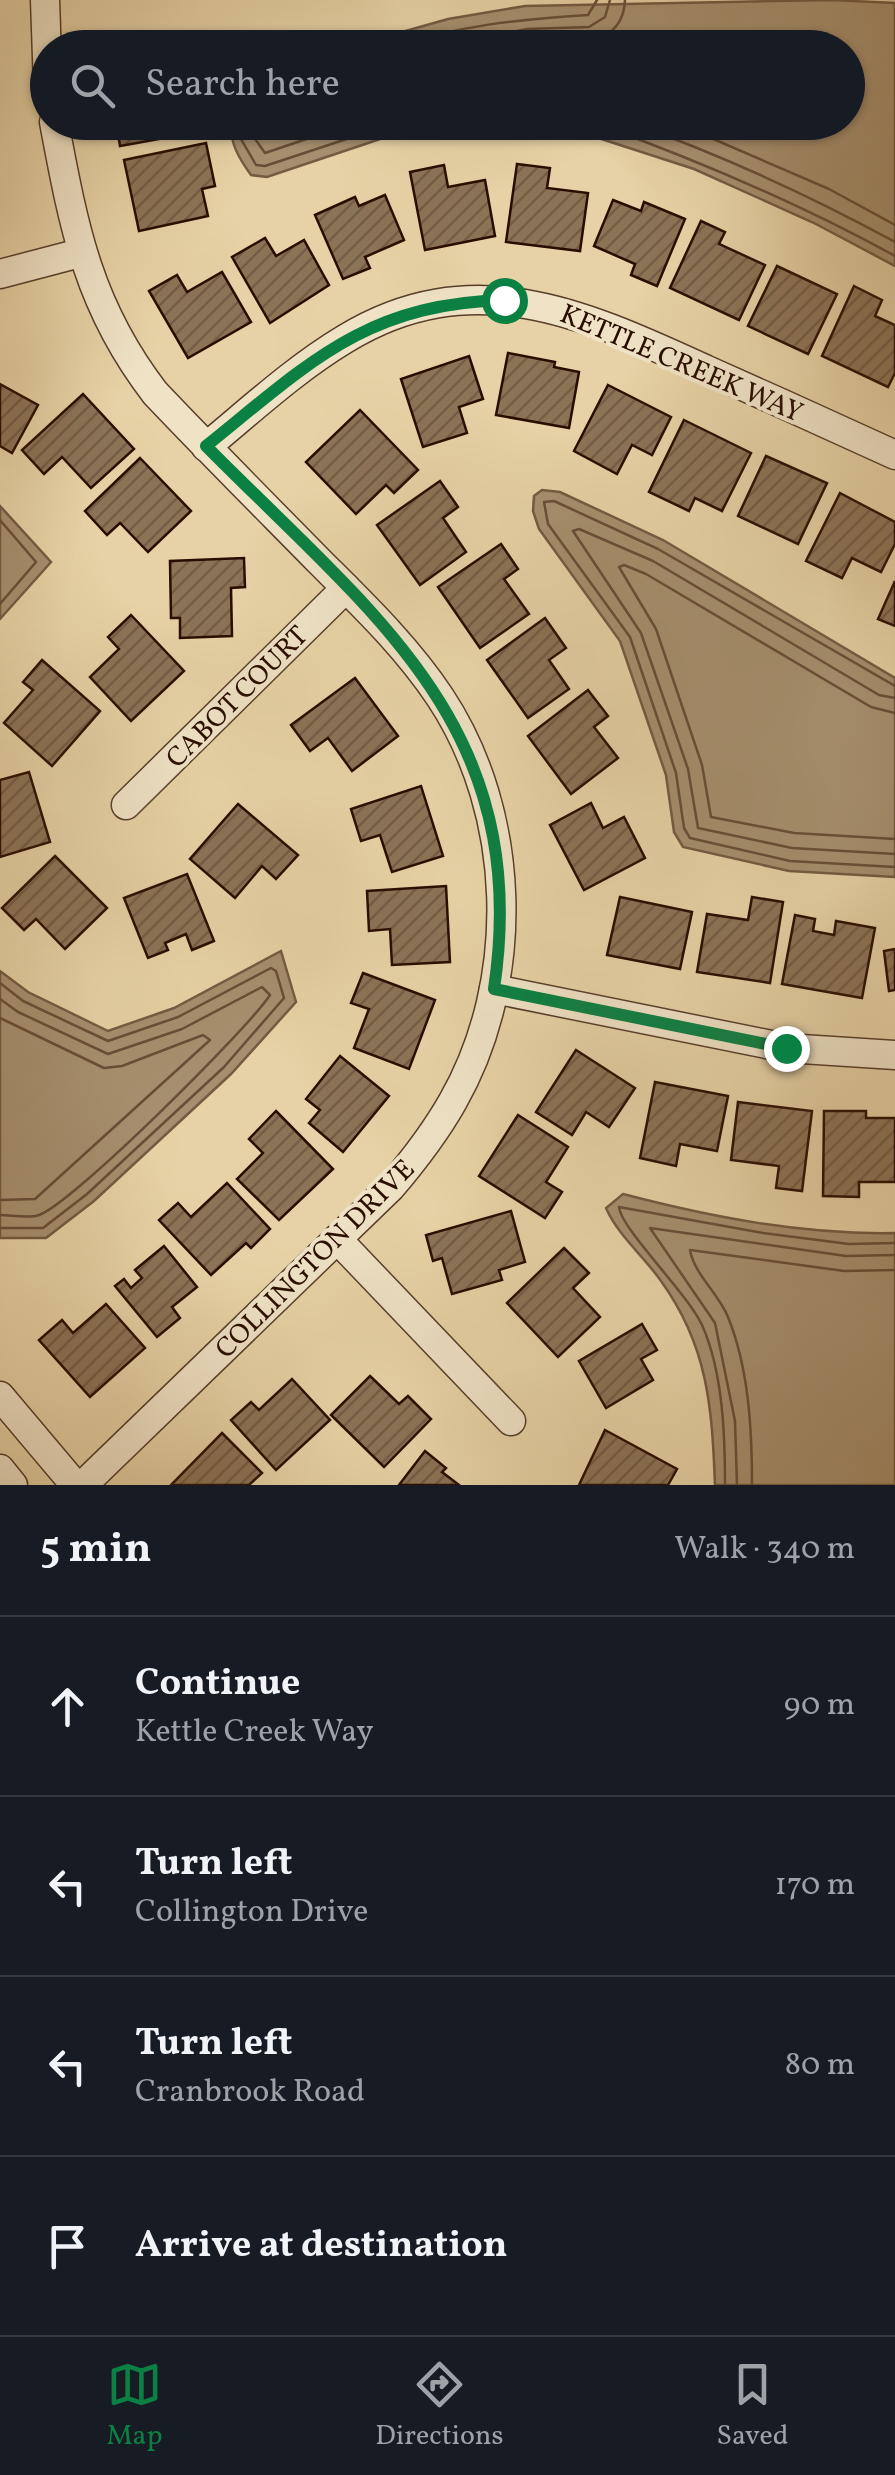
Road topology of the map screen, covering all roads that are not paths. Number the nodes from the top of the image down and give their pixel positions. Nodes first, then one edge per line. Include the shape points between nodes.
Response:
1 (45, 0) edge
2 (46, 30) edge
3 (58, 140) edge
4 (80, 253) junction
5 (0, 274) edge
6 (206, 446) junction
7 (895, 455) edge
8 (346, 588) junction
9 (126, 805) dead end
10 (494, 989) junction
11 (895, 1055) edge
12 (336, 1239) junction
13 (0, 1396) edge
14 (510, 1421) dead end
15 (0, 1469) edge
16 (13, 1485) edge
17 (75, 1485) edge
18 (83, 1485) edge

1 - 2 street
3 - 4 street, COLLINGTON DRIVE
4 - 5 street
4 - 6 street, COLLINGTON DRIVE via 127,358
6 - 7 street, KETTLE CREEK WAY via 346,338 402,313 504,300 602,322
6 - 8 street, COLLINGTON DRIVE
8 - 9 street, CABOT COURT
8 - 10 street, COLLINGTON DRIVE via 411,656 468,748 498,852
10 - 11 street via 786,1048
10 - 12 street, COLLINGTON DRIVE via 477,1049 436,1130 391,1187
12 - 14 street
12 - 18 street, COLLINGTON DRIVE
13 - 17 street
15 - 16 street

